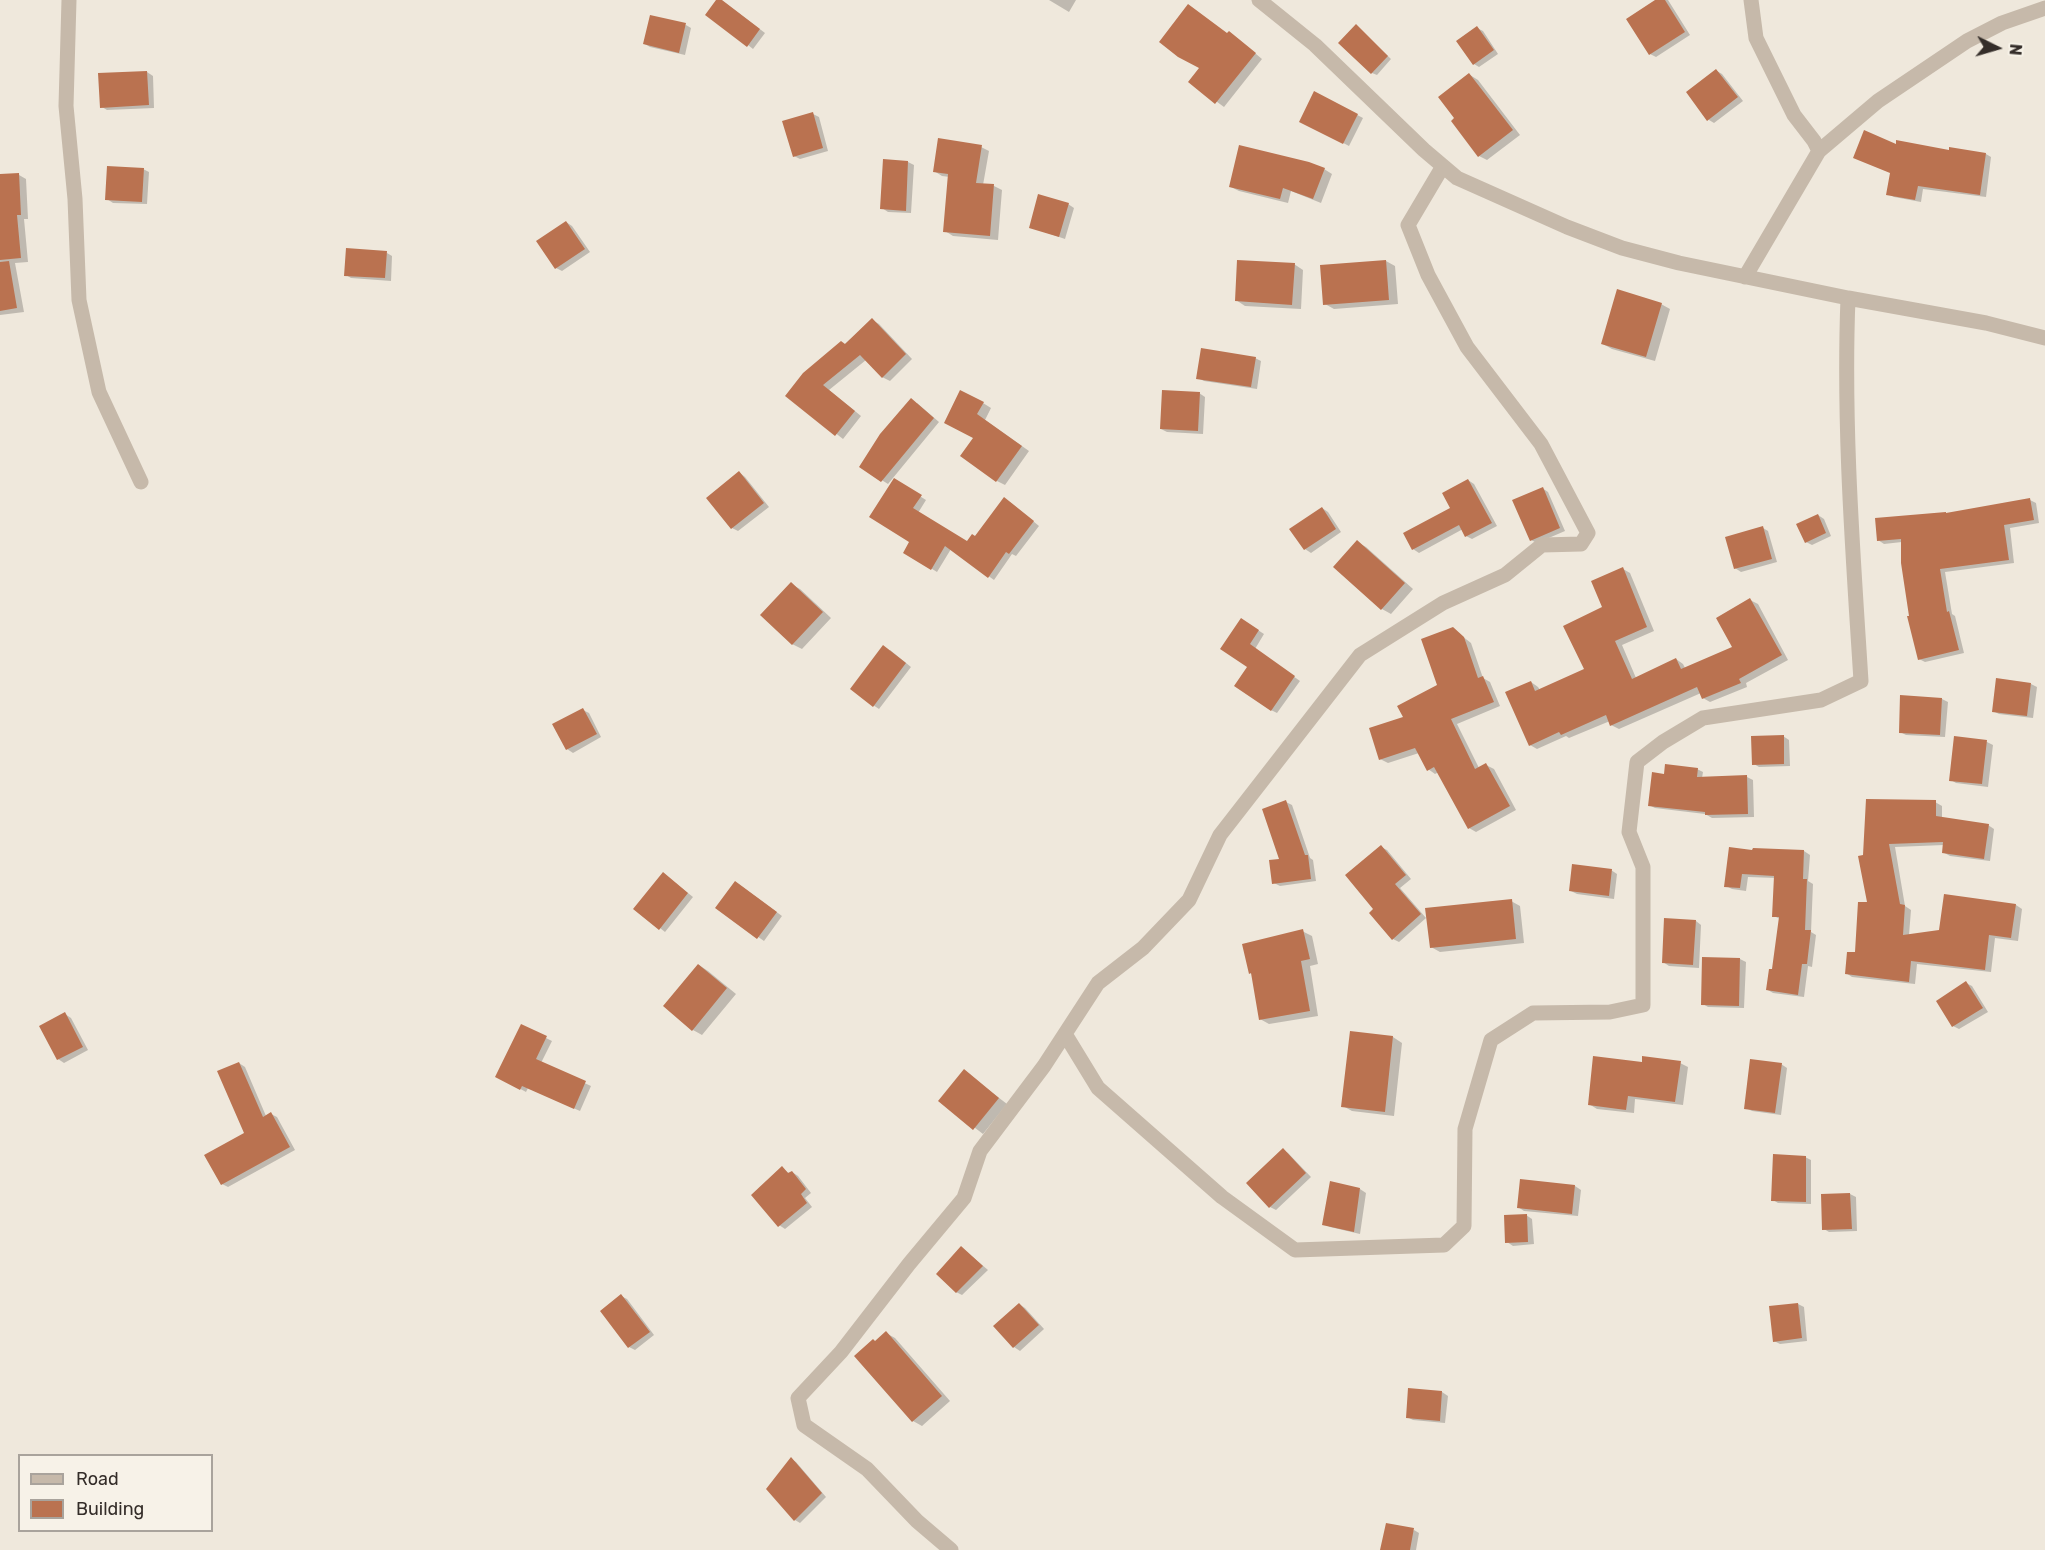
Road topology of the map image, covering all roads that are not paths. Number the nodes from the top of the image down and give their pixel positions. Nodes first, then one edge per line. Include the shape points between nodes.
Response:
1 (69, 0) edge
2 (1259, 0) edge
3 (1751, 0) edge
4 (2045, 8) edge
5 (1819, 151) junction
6 (1443, 166) junction
7 (1745, 277) junction
8 (1848, 298) junction
9 (2045, 338) edge
10 (141, 482) dead end
11 (1065, 1034) junction
12 (951, 1550) edge

1 - 10 street via 66,106 80,300 99,393
2 - 6 street via 1315,45
3 - 5 street via 1756,38 1794,115
4 - 5 street via 1967,41 1878,101
5 - 7 street
6 - 7 street via 1456,178 1622,248
6 - 11 street via 1408,225 1428,275 1467,347 1541,444 1588,533 1581,544 1542,545 1505,575 1443,603 1360,655 1220,835 1189,900 1143,948 1098,983
7 - 8 street
8 - 9 street
8 - 11 street via 1847,435 1861,681 1821,700 1703,718 1637,762 1629,832 1642,867 1643,1005 1610,1012 1533,1013 1491,1040 1465,1129 1464,1226 1451,1239 1444,1245 1296,1250 1222,1197 1098,1088
11 - 12 street via 980,1151 964,1198 841,1352 798,1398 804,1425 867,1469

